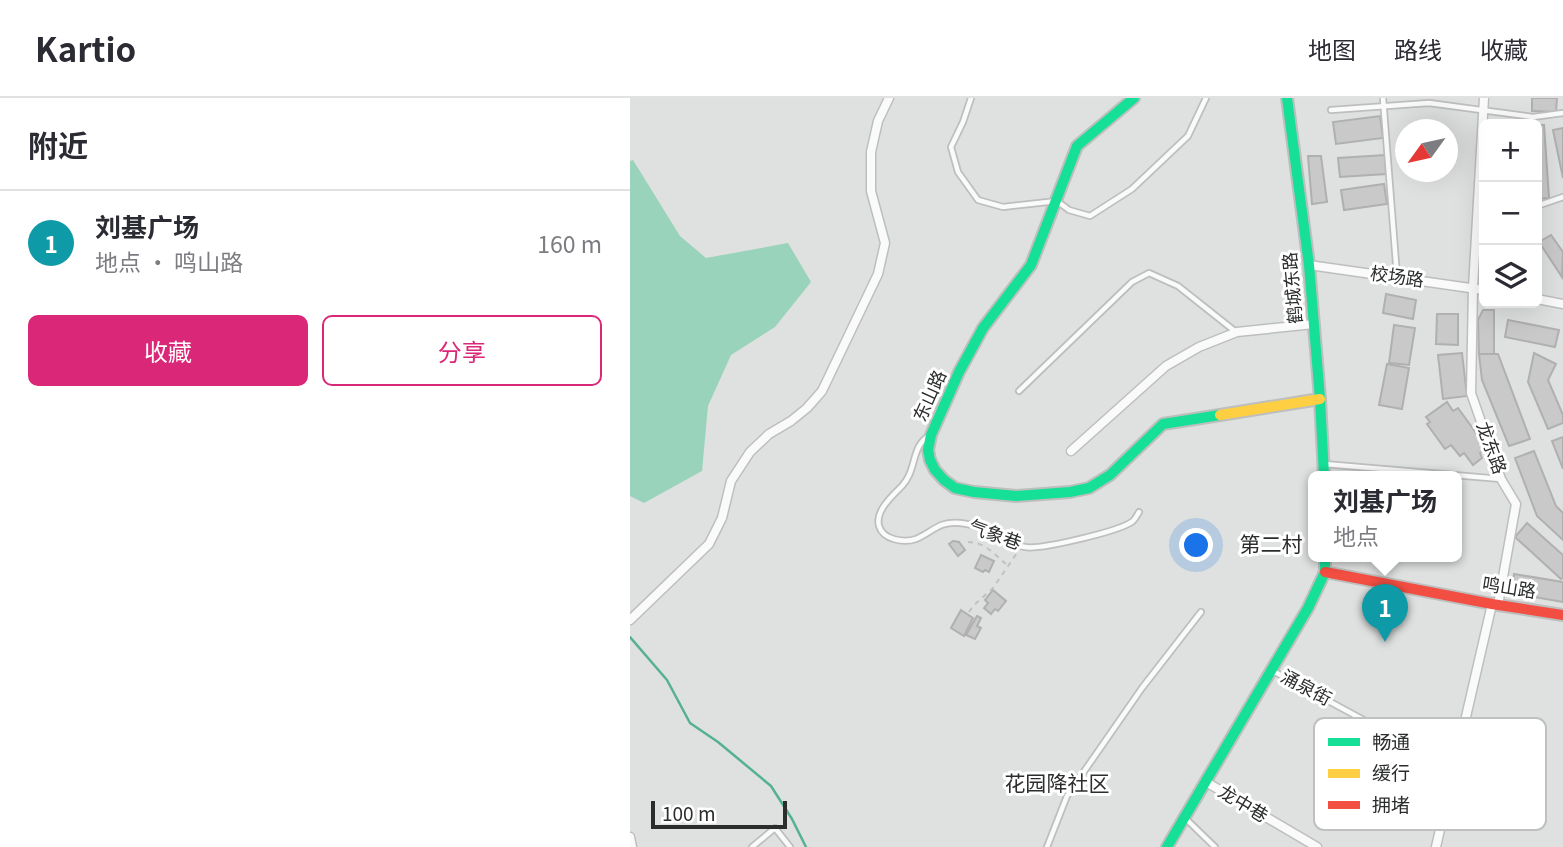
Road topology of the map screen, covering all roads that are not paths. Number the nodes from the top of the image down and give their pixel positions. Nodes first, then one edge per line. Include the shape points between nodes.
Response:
1 (889, 98) edge
2 (971, 98) edge
3 (1135, 98) edge
4 (1206, 98) edge
5 (1287, 98) edge
6 (1383, 98) edge
7 (1484, 98) edge
8 (1384, 106) junction
9 (1331, 110) dead end
10 (1483, 110) junction
11 (1563, 113) edge
12 (1482, 182) edge
13 (1563, 197) edge
14 (1057, 201) junction
15 (1542, 204) edge
16 (1479, 232) edge
17 (1309, 265) junction
18 (1397, 277) junction
19 (1473, 288) junction
20 (1479, 289) edge
21 (1542, 300) edge
22 (1563, 304) edge
23 (1314, 324) junction
24 (1237, 332) junction
25 (1019, 391) dead end
26 (1320, 399) junction
27 (931, 435) junction
28 (1072, 451) dead end
29 (1324, 470) edge
30 (1344, 471) edge
31 (1462, 477) edge
32 (1502, 479) junction
33 (1139, 512) dead end
34 (1325, 562) edge
35 (1325, 572) junction
36 (1495, 604) junction
37 (1202, 612) dead end
38 (1563, 614) edge
39 (630, 620) edge
40 (1271, 670) junction
41 (1360, 718) edge
42 (1466, 718) edge
43 (1206, 782) junction
44 (1185, 818) junction
45 (630, 837) edge
46 (755, 846) edge
47 (632, 847) edge
48 (790, 847) edge
49 (1047, 847) edge
50 (1167, 847) edge
51 (1215, 847) edge
52 (1317, 847) edge

1 - 39 street via 871,152 871,191 885,243 878,274 822,391 750,452 731,481 722,518 709,544
2 - 14 lane via 951,147 958,172 978,200 1003,207
3 - 14 street, 东山路 via 1077,146
4 - 14 lane via 1188,136 1132,189 1090,216
5 - 17 street, 鹤城东路
6 - 8 lane
7 - 10 street, 龙东路
8 - 9 lane
8 - 10 lane via 1429,103
8 - 18 lane
10 - 11 lane via 1532,117
10 - 12 street, 龙东路
13 - 15 lane
14 - 27 street, 东山路 via 1031,265 983,328
16 - 19 street, 龙东路
17 - 18 street, 校场路
17 - 23 street, 鹤城东路
18 - 19 street, 校场路
19 - 20 street, 校场路
19 - 32 street, 龙东路 via 1471,393
21 - 22 street
23 - 24 street
23 - 26 street, 鹤城东路
24 - 25 lane via 1178,286 1149,273 1132,282
24 - 28 street via 1199,346 1166,366
26 - 27 street, 东山路 via 1163,424 1097,484 1049,494 1016,496 954,488 930,460
26 - 29 street, 鹤城东路
27 - 33 lane, 气象巷 via 918,446 911,473 884,506 878,524 887,537 915,539 949,522 963,523 1022,547 1050,545 1112,531 1133,521
29 - 30 lane
31 - 32 lane
32 - 36 street, 龙东路 via 1516,504
34 - 35 street
35 - 36 street, 鸣山路
35 - 40 street
36 - 38 street, 鸣山路
36 - 42 street, 龙东路
37 - 49 lane via 1067,796
40 - 41 lane, 涌泉街
40 - 43 street
43 - 44 street
43 - 52 street, 龙中巷
44 - 50 street
44 - 51 lane
45 - 47 street
46 - 48 lane via 775,828

